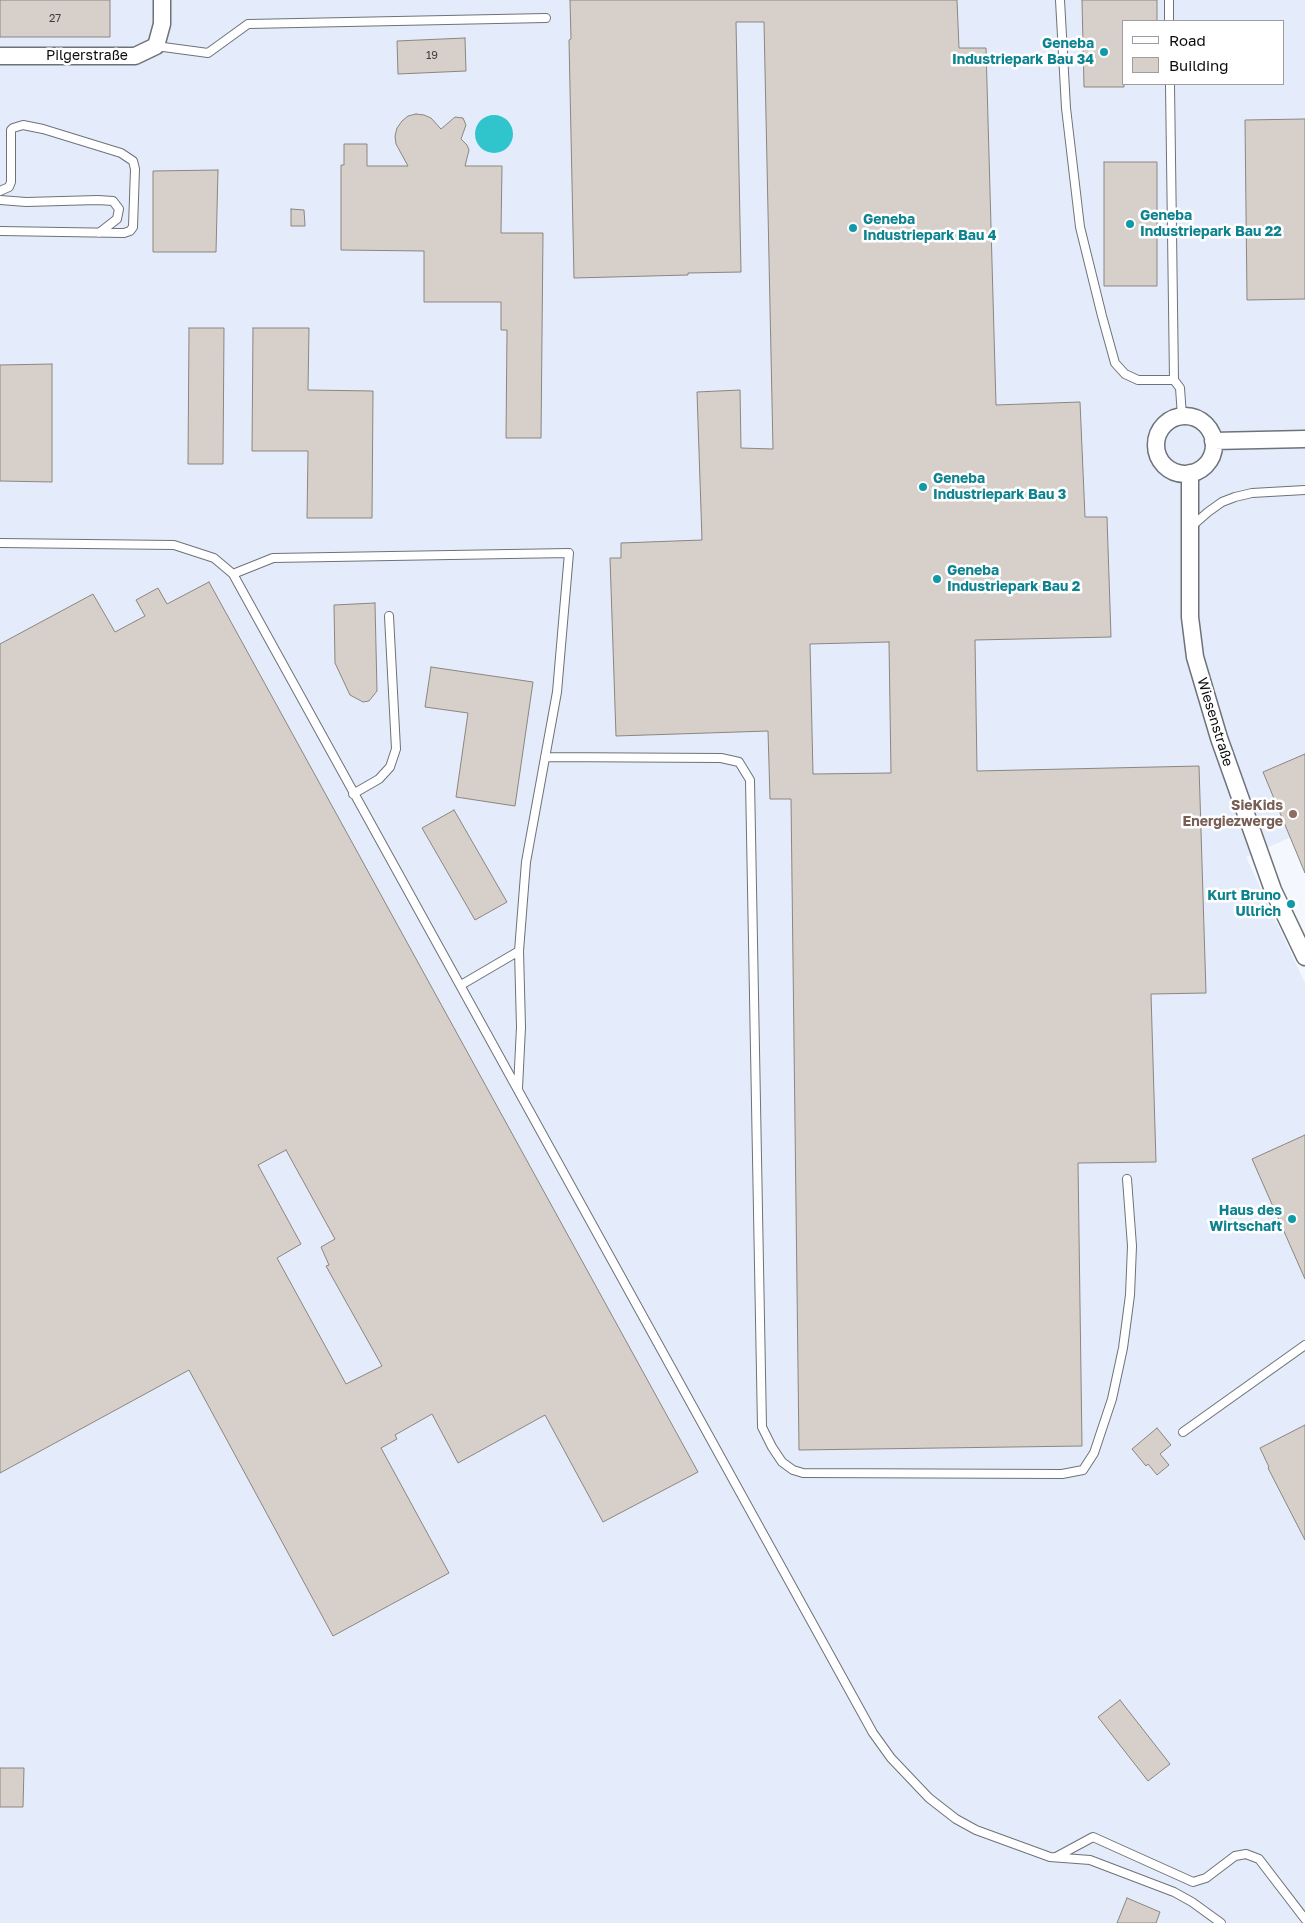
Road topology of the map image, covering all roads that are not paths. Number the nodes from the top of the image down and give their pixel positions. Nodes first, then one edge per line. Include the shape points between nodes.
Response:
1 (162, 0) edge
2 (1060, 0) edge
3 (1169, 0) edge
4 (546, 18) dead end
5 (1170, 20) edge
6 (156, 46) junction
7 (0, 56) edge
8 (1170, 85) edge
9 (0, 191) edge
10 (0, 200) edge
11 (0, 231) edge
12 (99, 233) junction
13 (1174, 380) junction
14 (1182, 416) junction
15 (1305, 439) edge
16 (1213, 441) junction
17 (1190, 473) junction
18 (1305, 490) edge
19 (1190, 528) junction
20 (0, 542) edge
21 (233, 574) junction
22 (389, 616) dead end
23 (545, 757) junction
24 (354, 794) junction
25 (519, 951) junction
26 (1305, 957) edge
27 (460, 985) junction
28 (518, 1088) junction
29 (1127, 1179) dead end
30 (1305, 1345) edge
31 (1183, 1432) dead end
32 (1056, 1857) junction
33 (1305, 1919) edge
34 (1221, 1923) edge

1 - 6 street via 162,24
2 - 13 lane via 1066,108 1080,227 1115,363 1125,374 1138,380
3 - 5 lane
4 - 6 lane via 248,24 208,53
6 - 7 street, Pilgerstraße via 135,56
8 - 13 lane
9 - 12 lane via 9,187 11,182 13,128 23,125 43,129 121,153 133,160 135,169 133,227 130,232
10 - 12 lane via 113,201 119,209 117,219
11 - 12 lane
13 - 14 lane via 1180,388
14 - 16 street via 1201,421 1209,429
14 - 17 street via 1167,422 1160,430 1156,450 1165,466 1174,472
15 - 16 street
16 - 17 street via 1212,454 1206,464
17 - 19 street, Wiesenstraße
18 - 19 lane via 1235,497 1222,502
19 - 26 street, Wiesenstraße via 1190,617 1195,657 1219,738 1272,890
20 - 21 lane via 174,545 214,558
21 - 23 lane via 273,558 569,553 557,692
21 - 24 lane
22 - 24 lane via 396,749 390,767 379,779
23 - 25 lane via 526,862
23 - 29 lane via 721,758 739,762 750,780 762,1427 782,1462 803,1474 1062,1474 1083,1470 1094,1453 1112,1399 1123,1348 1132,1246
24 - 27 lane
25 - 27 lane
25 - 28 lane via 521,1028
27 - 28 lane
28 - 32 lane via 873,1733 907,1776 956,1819 993,1837
30 - 31 lane
32 - 33 lane via 1093,1837 1193,1882 1206,1878 1235,1856 1246,1854 1259,1858
32 - 34 lane via 1090,1860 1174,1892

